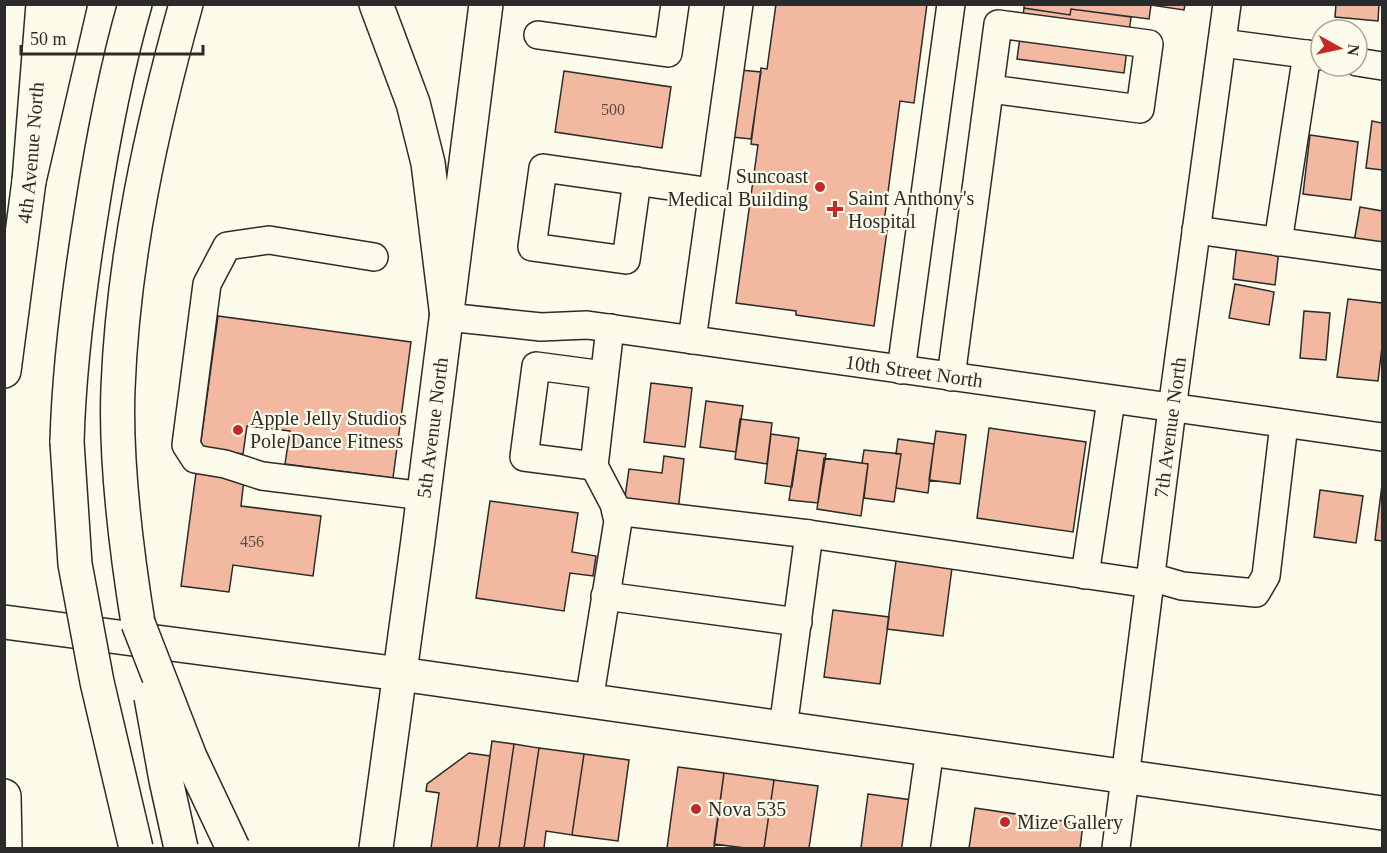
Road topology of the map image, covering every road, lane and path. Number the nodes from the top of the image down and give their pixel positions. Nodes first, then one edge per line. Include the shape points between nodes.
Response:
1 (43, 4) edge
2 (70, 4) edge
3 (135, 4) edge
4 (186, 4) edge
5 (376, 4) edge
6 (486, 4) edge
7 (675, 4) edge
8 (739, 4) edge
9 (951, 4) edge
10 (1227, 4) edge
11 (538, 35) dead end
12 (1222, 43) junction
13 (1309, 54) edge
14 (1310, 78) edge
15 (990, 89) junction
16 (30, 181) junction
17 (637, 181) junction
18 (712, 192) junction
19 (1196, 230) junction
20 (1278, 242) junction
21 (13, 251) edge
22 (1383, 256) edge
23 (374, 257) dead end
24 (447, 317) junction
25 (610, 328) junction
26 (692, 340) junction
27 (901, 370) junction
28 (4, 371) edge
29 (604, 375) junction
30 (951, 377) junction
31 (1111, 400) junction
32 (1172, 409) junction
33 (1284, 424) junction
34 (1383, 437) edge
35 (594, 466) junction
36 (424, 496) junction
37 (616, 511) junction
38 (809, 534) junction
39 (1085, 575) junction
40 (1150, 581) junction
41 (605, 596) junction
42 (4, 622) edge
43 (138, 622) junction
44 (798, 622) junction
45 (400, 674) junction
46 (589, 701) junction
47 (783, 728) junction
48 (930, 749) junction
49 (1125, 777) junction
50 (4, 796) edge
51 (1383, 813) edge
52 (5, 849) edge
53 (136, 849) edge
54 (181, 849) edge
55 (233, 849) edge
56 (376, 849) edge
57 (916, 849) edge
58 (1116, 849) edge

1 - 16 main road, 4th Avenue North
2 - 16 main road
3 - 53 main road, bridge via 108,113 84,256 69,385 67,442 75,564 97,682
4 - 43 main road via 154,131 130,267 118,389 128,564
5 - 24 main road via 412,103 428,163
6 - 24 main road, 5th Avenue North
7 - 11 street via 668,53
8 - 18 street
9 - 27 street
10 - 12 street, 7th Avenue North
12 - 13 street
12 - 19 street, 7th Avenue North
14 - 20 street
15 - 15 street via 998,24 1149,44 1140,109
15 - 30 street
16 - 21 main road, 4th Avenue North
17 - 17 street via 543,168 532,247 626,260
17 - 18 street
18 - 26 street
19 - 20 street
19 - 32 street, 7th Avenue North
20 - 22 street
21 - 28 main road, 4th Avenue North
23 - 36 street via 269,240 227,246 207,284 186,445 195,459 262,476
24 - 25 street, 10th Street North via 541,327
24 - 36 main road, 5th Avenue North
25 - 26 street, 10th Street North
25 - 29 street
26 - 27 street, 10th Street North
27 - 30 street, 10th Street North
29 - 35 street
29 - 35 street via 536,366 524,457
30 - 31 street, 10th Street North
31 - 32 street, 10th Street North
31 - 39 street
32 - 33 street, 10th Street North
32 - 40 street, 7th Avenue North
33 - 34 street, 10th Street North
33 - 40 street via 1266,576 1256,594
35 - 37 street
36 - 45 main road, 5th Avenue North
37 - 38 street
37 - 41 street via 618,521
38 - 39 street
38 - 44 street
39 - 40 street
40 - 49 street, 7th Avenue North
41 - 44 street
41 - 46 street
42 - 45 main road
43 - 54 main road, bridge
43 - 55 main road, bridge via 190,757
44 - 47 street
45 - 46 main road
45 - 56 main road, 5th Avenue North
46 - 47 main road
47 - 48 main road
48 - 49 main road
48 - 57 street
49 - 51 main road
49 - 58 street, 7th Avenue North
50 - 52 main road

